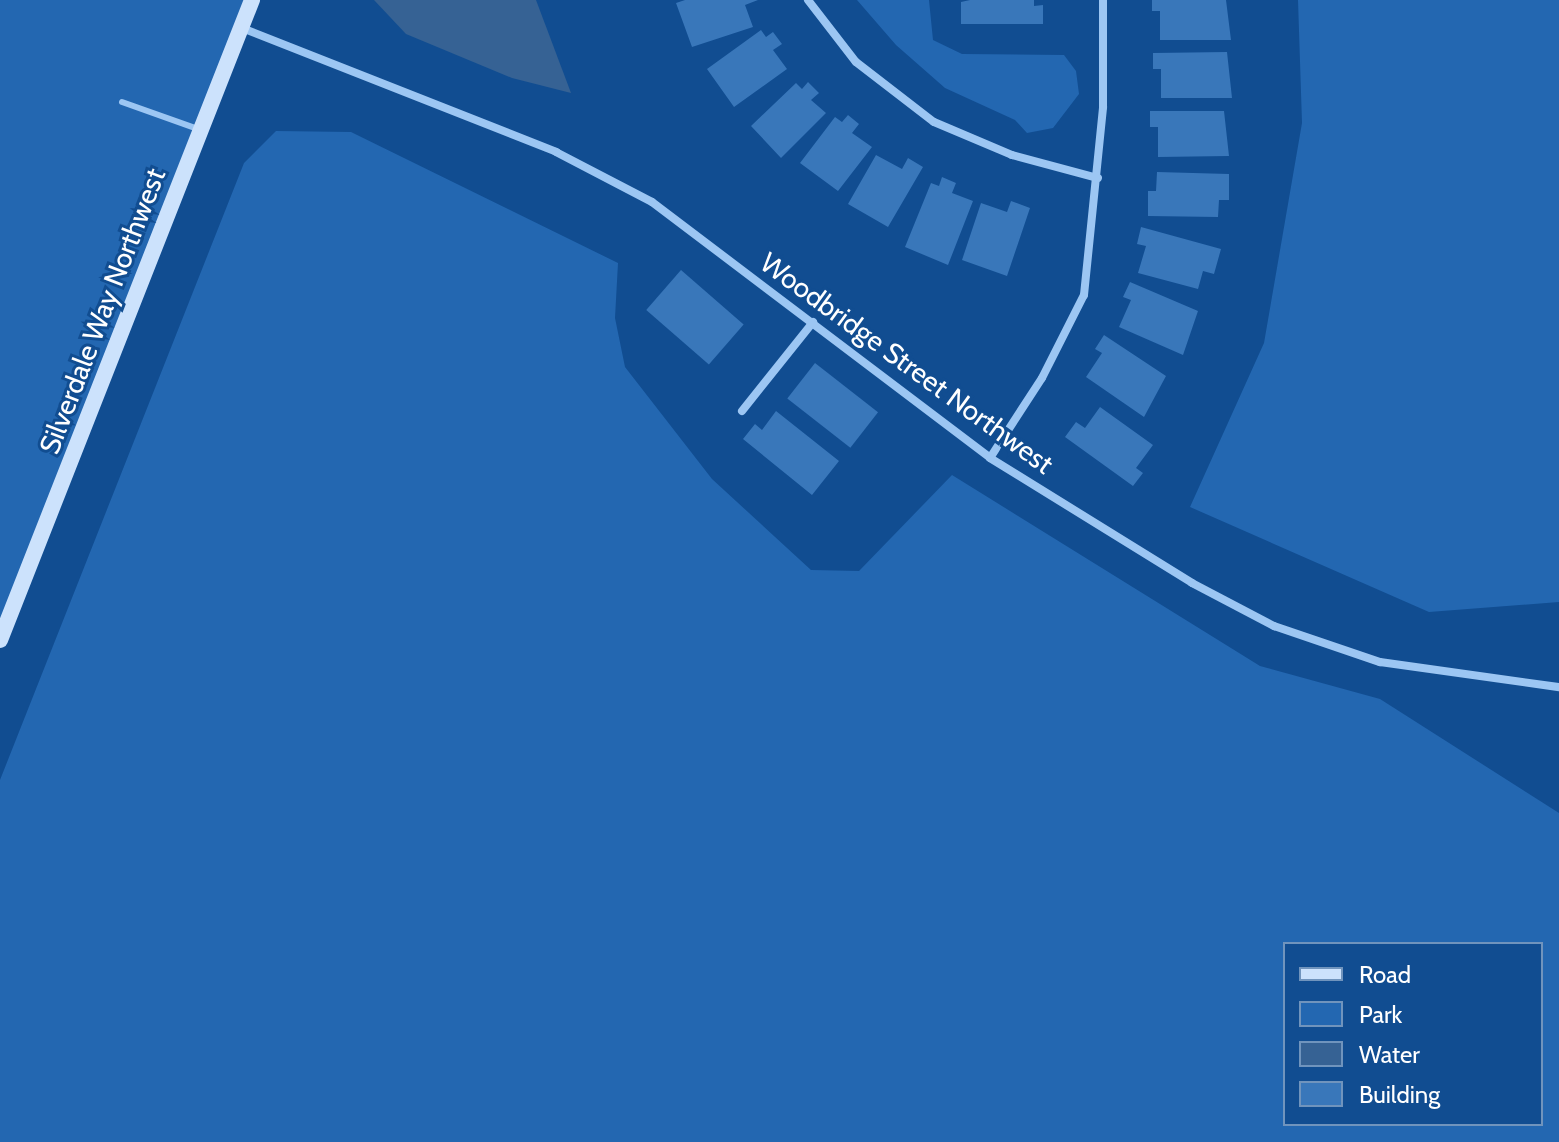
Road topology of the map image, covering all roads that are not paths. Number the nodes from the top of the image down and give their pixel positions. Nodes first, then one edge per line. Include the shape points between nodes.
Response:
1 (252, 0) edge
2 (808, 0) edge
3 (1103, 0) edge
4 (242, 28) junction
5 (122, 102) dead end
6 (200, 130) junction
7 (1098, 178) junction
8 (813, 322) junction
9 (742, 411) dead end
10 (990, 458) junction
11 (0, 640) edge
12 (1559, 687) edge

1 - 4 main road, Silverdale Way Northwest
2 - 7 street via 856,62 934,122 1012,155
3 - 7 street
4 - 6 main road, Silverdale Way Northwest
4 - 8 street, Woodbridge Street Northwest via 570,159 652,202
5 - 6 lane
6 - 11 main road, Silverdale Way Northwest
7 - 10 street via 1084,295 1042,378
8 - 9 street
8 - 10 street, Woodbridge Street Northwest
10 - 12 street, Woodbridge Street Northwest via 1192,583 1274,626 1380,662

